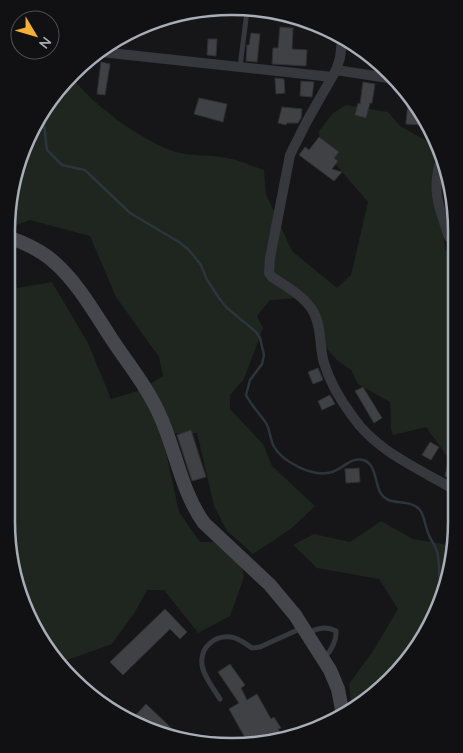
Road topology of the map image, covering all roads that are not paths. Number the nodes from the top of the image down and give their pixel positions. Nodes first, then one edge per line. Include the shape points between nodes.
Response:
1 (246, 15) edge
2 (341, 45) edge
3 (109, 53) edge
4 (240, 67) junction
5 (334, 74) junction
6 (385, 78) edge
7 (439, 167) edge
8 (448, 234) edge
9 (15, 240) edge
10 (448, 486) edge
11 (305, 631) junction
12 (324, 658) junction
13 (220, 699) dead end
14 (342, 708) edge

1 - 4 lane
2 - 5 street
3 - 4 street
4 - 5 street
5 - 6 street
5 - 10 street via 292,149 269,272 312,309 327,371 342,402 361,427 389,451
7 - 8 street via 436,193
9 - 11 street via 45,254 73,282 154,403 200,518 270,585
11 - 12 street
11 - 12 lane via 327,628 336,632
11 - 13 lane via 252,648 231,637 209,642 202,668
12 - 14 street via 338,689

